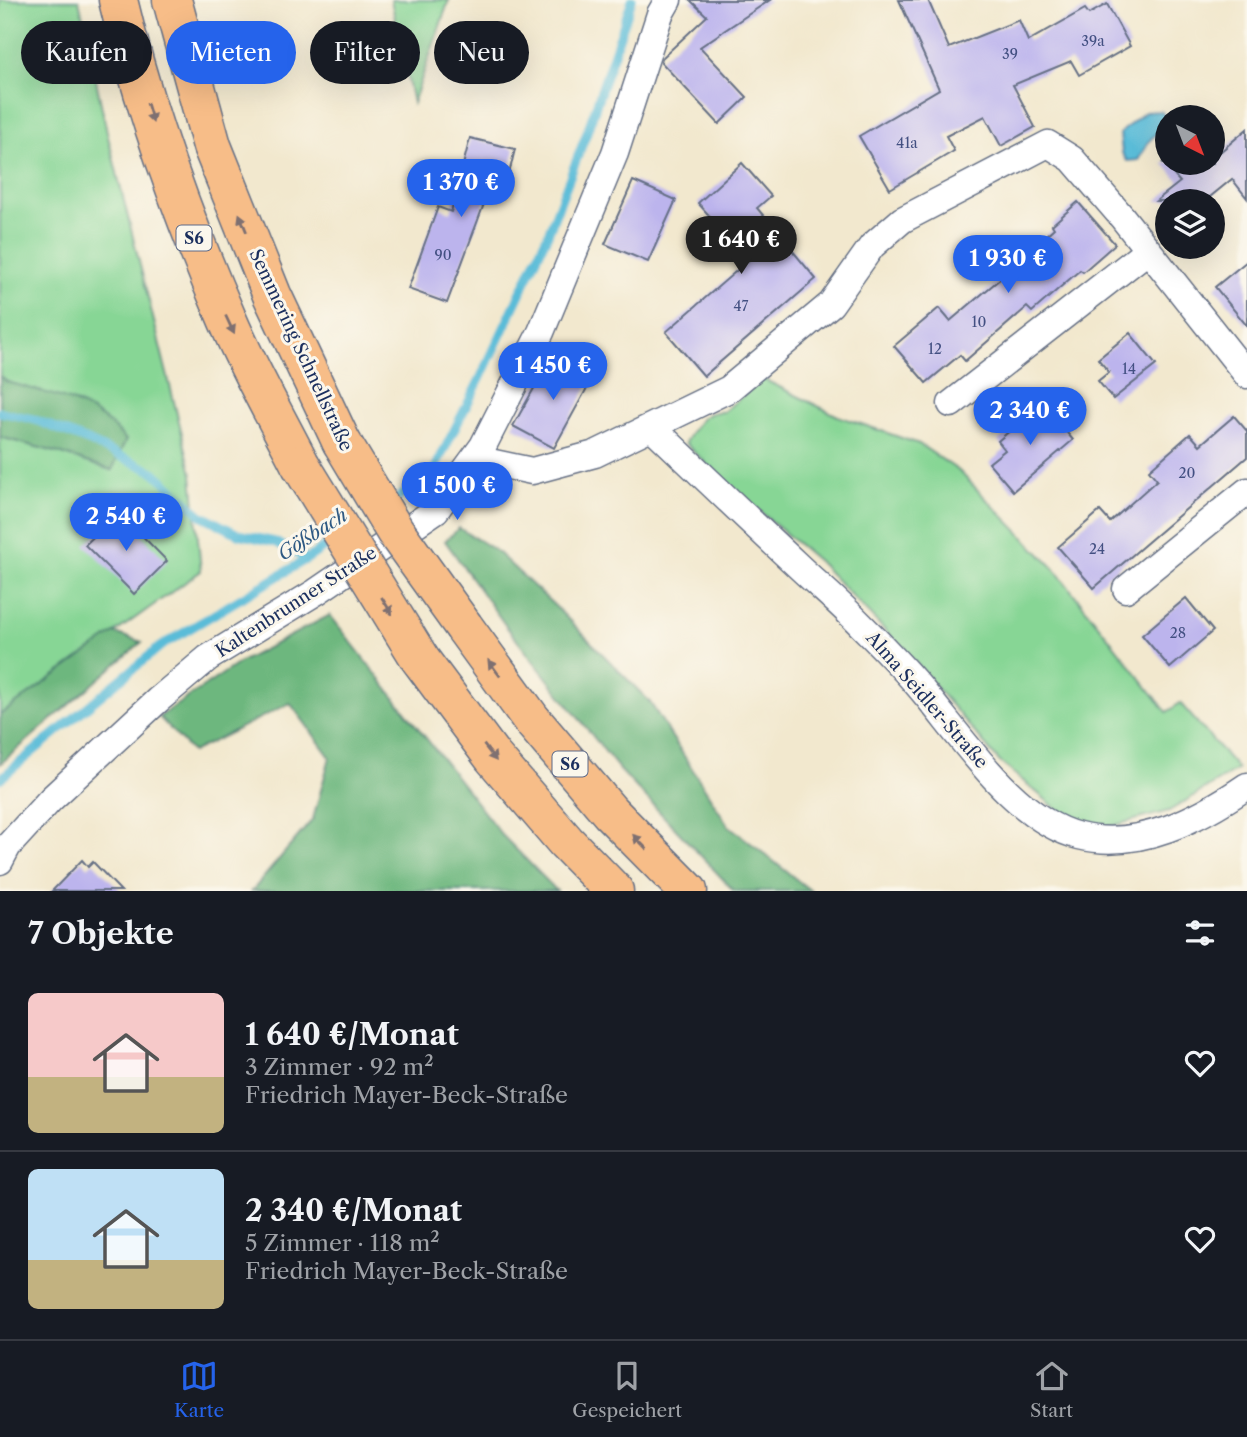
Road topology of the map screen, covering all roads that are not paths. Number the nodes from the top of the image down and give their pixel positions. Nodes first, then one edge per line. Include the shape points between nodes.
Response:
1 (118, 0) edge
2 (172, 0) edge
3 (668, 0) edge
4 (1147, 251) junction
5 (1247, 376) edge
6 (951, 404) dead end
7 (653, 428) junction
8 (475, 459) junction
9 (1247, 491) edge
10 (1126, 589) dead end
11 (1247, 786) edge
12 (0, 861) edge
13 (614, 891) edge
14 (688, 891) edge

1 -> 13 highway, S6, bridge via 167,169 229,323 300,464 420,659 493,757
14 -> 2 highway, Semmering Schnellstraße / S6, bridge via 610,812 531,719 396,531 341,441 272,295 212,146
3 - 8 street, Kaltenbrunner Straße via 566,276 512,393
4 - 5 street
4 - 6 street
4 - 7 street via 1072,159 1048,144 902,220 872,246 831,304 729,389
7 - 8 street via 595,454 532,471
7 - 11 street, Alma Seidler-Straße via 860,624 985,767 1041,819 1079,836 1123,840 1161,832
8 - 12 street, Kaltenbrunner Straße via 436,510 316,593 208,658 51,799
9 - 10 street

